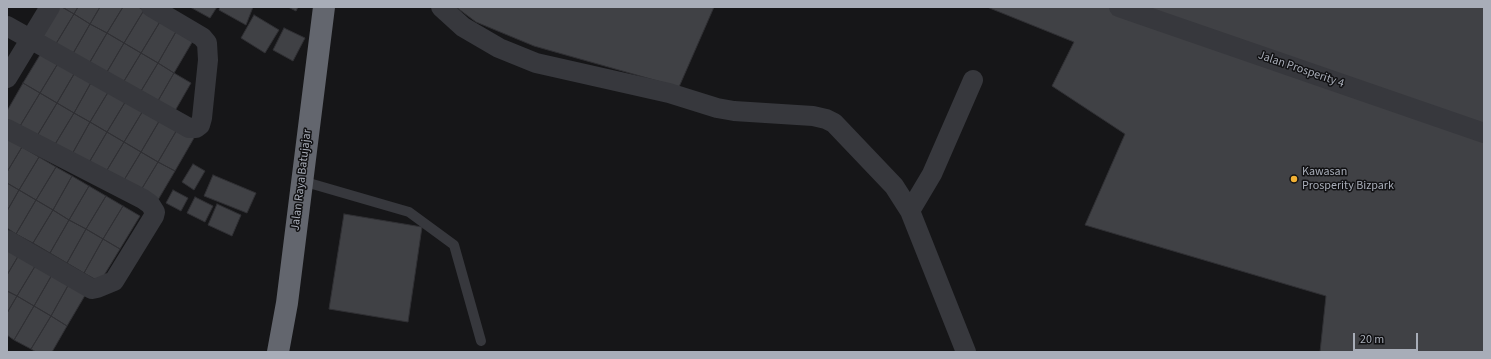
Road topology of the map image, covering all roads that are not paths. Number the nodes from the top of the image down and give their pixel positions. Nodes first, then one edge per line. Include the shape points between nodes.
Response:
1 (50, 7) edge
2 (151, 7) edge
3 (324, 7) edge
4 (441, 7) edge
5 (1119, 7) edge
6 (7, 26) edge
7 (30, 39) junction
8 (7, 78) edge
9 (973, 80) dead end
10 (7, 129) edge
11 (1484, 133) edge
12 (302, 181) junction
13 (910, 211) junction
14 (7, 240) edge
15 (481, 341) dead end
16 (278, 352) edge
17 (966, 352) edge

1 - 7 street
2 - 7 street via 202,37 207,43 208,60 202,118 196,128 190,128
3 - 12 highway, Jalan Raya Batujajar
4 - 13 street via 463,27 499,48 536,63 669,93 734,112 813,116 826,119 834,123 894,186
5 - 11 street, Jalan Prosperity 4
6 - 7 street
7 - 8 street
9 - 13 street via 932,174
10 - 14 street via 144,199 155,212 114,280 92,289
12 - 15 lane via 409,212 454,245
12 - 16 highway, Jalan Raya Batujajar via 287,303
13 - 17 street

